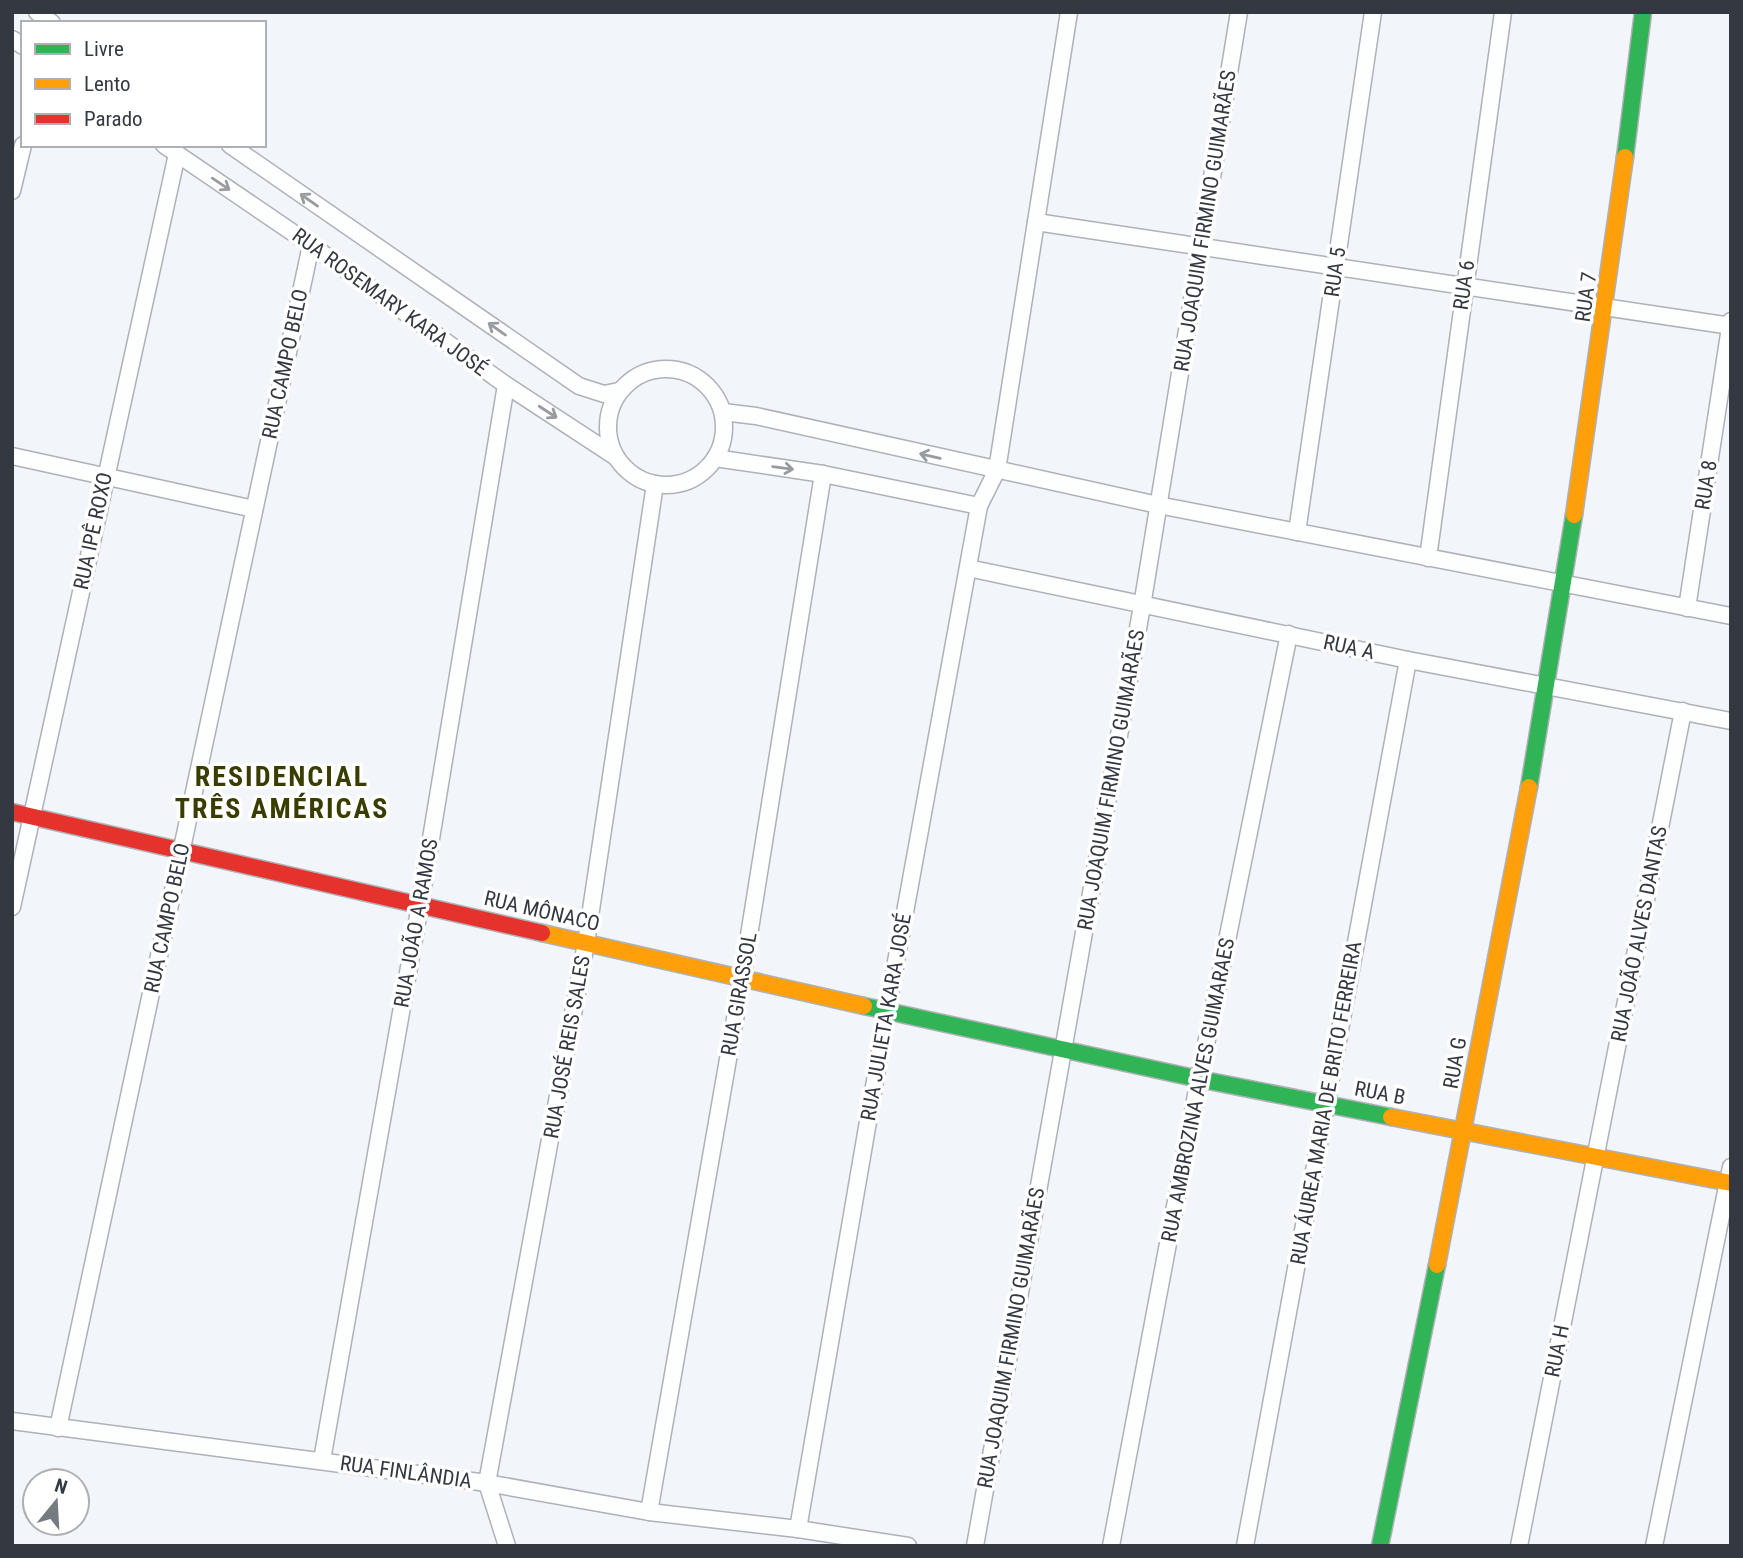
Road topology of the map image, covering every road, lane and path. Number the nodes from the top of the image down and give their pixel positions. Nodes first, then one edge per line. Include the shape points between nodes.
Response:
1 (1069, 12) edge
2 (1239, 12) edge
3 (1373, 12) edge
4 (1503, 12) edge
5 (1643, 12) edge
6 (23, 147) edge
7 (233, 147) edge
8 (171, 150) edge
9 (12, 191) edge
10 (1036, 222) junction
11 (311, 245) junction
12 (1201, 247) junction
13 (1336, 267) junction
14 (1464, 286) junction
15 (1606, 307) junction
16 (1731, 324) edge
17 (506, 385) junction
18 (619, 391) junction
19 (723, 412) junction
20 (12, 456) edge
21 (616, 457) junction
22 (715, 458) junction
23 (997, 470) junction
24 (823, 474) junction
25 (105, 475) junction
26 (655, 484) junction
27 (1158, 505) junction
28 (979, 506) junction
29 (254, 509) junction
30 (1297, 532) junction
31 (1428, 558) junction
32 (968, 568) junction
33 (1563, 585) junction
34 (1142, 606) junction
35 (1687, 608) junction
36 (1731, 615) edge
37 (1289, 634) junction
38 (1408, 660) junction
39 (1547, 684) junction
40 (1683, 711) junction
41 (1731, 721) edge
42 (12, 812) edge
43 (32, 817) junction
44 (181, 851) junction
45 (420, 905) junction
46 (12, 907) edge
47 (586, 943) junction
48 (742, 979) junction
49 (887, 1011) junction
50 (1062, 1049) junction
51 (1199, 1079) junction
52 (1325, 1103) junction
53 (1464, 1131) junction
54 (1595, 1157) junction
55 (1730, 1177) edge
56 (12, 1421) edge
57 (58, 1428) junction
58 (321, 1460) junction
59 (487, 1483) junction
60 (649, 1513) junction
61 (799, 1529) junction
62 (507, 1546) edge
63 (908, 1546) edge
64 (975, 1546) edge
65 (1111, 1546) edge
66 (1245, 1546) edge
67 (1380, 1546) edge
68 (1519, 1546) edge
69 (1654, 1546) edge

1 - 10 street, RUA JULIETA KARA JOSÉ
2 - 12 street, RUA JOAQUIM FIRMINO GUIMARÃES
3 - 13 street, RUA 5
4 - 14 street, RUA 6
5 - 15 street, RUA 7
6 - 9 street
18 -> 7 street, RUA ROSEMARY KARA JOSÉ via 604,394 579,386
8 -> 11 street, RUA ROSEMARY KARA JOSÉ
8 - 25 street, RUA IPÊ ROXO
10 - 12 street
10 - 23 street, RUA JULIETA KARA JOSÉ
11 - 17 street, RUA ROSEMARY KARA JOSÉ
11 - 29 street, RUA CAMPO BELO
12 - 13 street
12 - 27 street, RUA JOAQUIM FIRMINO GUIMARÃES
13 - 14 street
13 - 30 street, RUA 5
14 - 15 street
14 - 31 street, RUA 6
15 - 16 street
15 - 33 street, RUA 7
16 - 35 street, RUA 8
17 -> 21 street, RUA ROSEMARY KARA JOSÉ
17 - 45 street, RUA JOÃO A RAMOS
18 - 19 street via 645,372 678,370 706,384
18 - 21 street via 607,423
19 - 22 street via 724,436
23 -> 19 street
20 - 25 street
21 - 26 street, RUA ROSEMARY KARA JOSÉ via 640,479
22 -> 24 street
22 - 26 street via 696,477
23 - 27 street
23 - 28 street, RUA JULIETA KARA JOSÉ
24 - 28 street
24 - 48 street, RUA GIRASSOL
25 - 29 street
25 - 43 street, RUA IPÊ ROXO
26 - 47 street, RUA JOSÉ REIS SALES
27 - 30 street
27 - 34 street, RUA JOAQUIM FIRMINO GUIMARÃES
28 - 32 street, RUA JULIETA KARA JOSÉ
29 - 44 street, RUA CAMPO BELO
30 - 31 street
31 - 33 street
32 - 34 street, RUA A
32 - 49 street, RUA JULIETA KARA JOSÉ
33 - 35 street
33 - 39 street, RUA G
34 - 37 street, RUA A
34 - 50 street, RUA JOAQUIM FIRMINO GUIMARÃES
35 - 36 street
37 - 38 street, RUA A
37 - 51 street, RUA AMBROZINA ALVES GUIMARAES
38 - 39 street, RUA A
38 - 52 street, RUA ÁUREA MARIA DE BRITO FERREIRA
39 - 40 street, RUA A
39 - 53 street, RUA G
40 - 41 street, RUA A
40 - 54 street, RUA JOÃO ALVES DANTAS
42 - 43 street, RUA MÔNACO
43 - 44 street, RUA MÔNACO
43 - 46 street, RUA IPÊ ROXO
44 - 45 street, RUA MÔNACO
44 - 57 street, RUA CAMPO BELO
45 - 47 street, RUA MÔNACO
45 - 58 street, RUA JOÃO A RAMOS
47 - 48 street, RUA MÔNACO
47 - 59 street, RUA JOSÉ REIS SALES
48 - 49 street, RUA MÔNACO
48 - 60 street, RUA GIRASSOL
49 - 50 street, RUA MÔNACO
49 - 61 street, RUA JULIETA KARA JOSÉ
50 - 51 street, RUA B
50 - 64 street, RUA JOAQUIM FIRMINO GUIMARÃES
51 - 52 street, RUA B
51 - 65 street, RUA AMBROZINA ALVES GUIMARAES
52 - 53 street, RUA B
52 - 66 street, RUA ÁUREA MARIA DE BRITO FERREIRA
53 - 54 street, RUA B
53 - 67 street, RUA G
54 - 55 street, RUA B
54 - 68 street, RUA H
55 - 69 street
56 - 57 street, RUA FINLÂNDIA
57 - 58 street, RUA FINLÂNDIA
58 - 59 street, RUA FINLÂNDIA
59 - 60 street, RUA FINLÂNDIA
59 - 62 street
60 - 61 street, RUA FINLÂNDIA
61 - 63 street, RUA FINLÂNDIA

